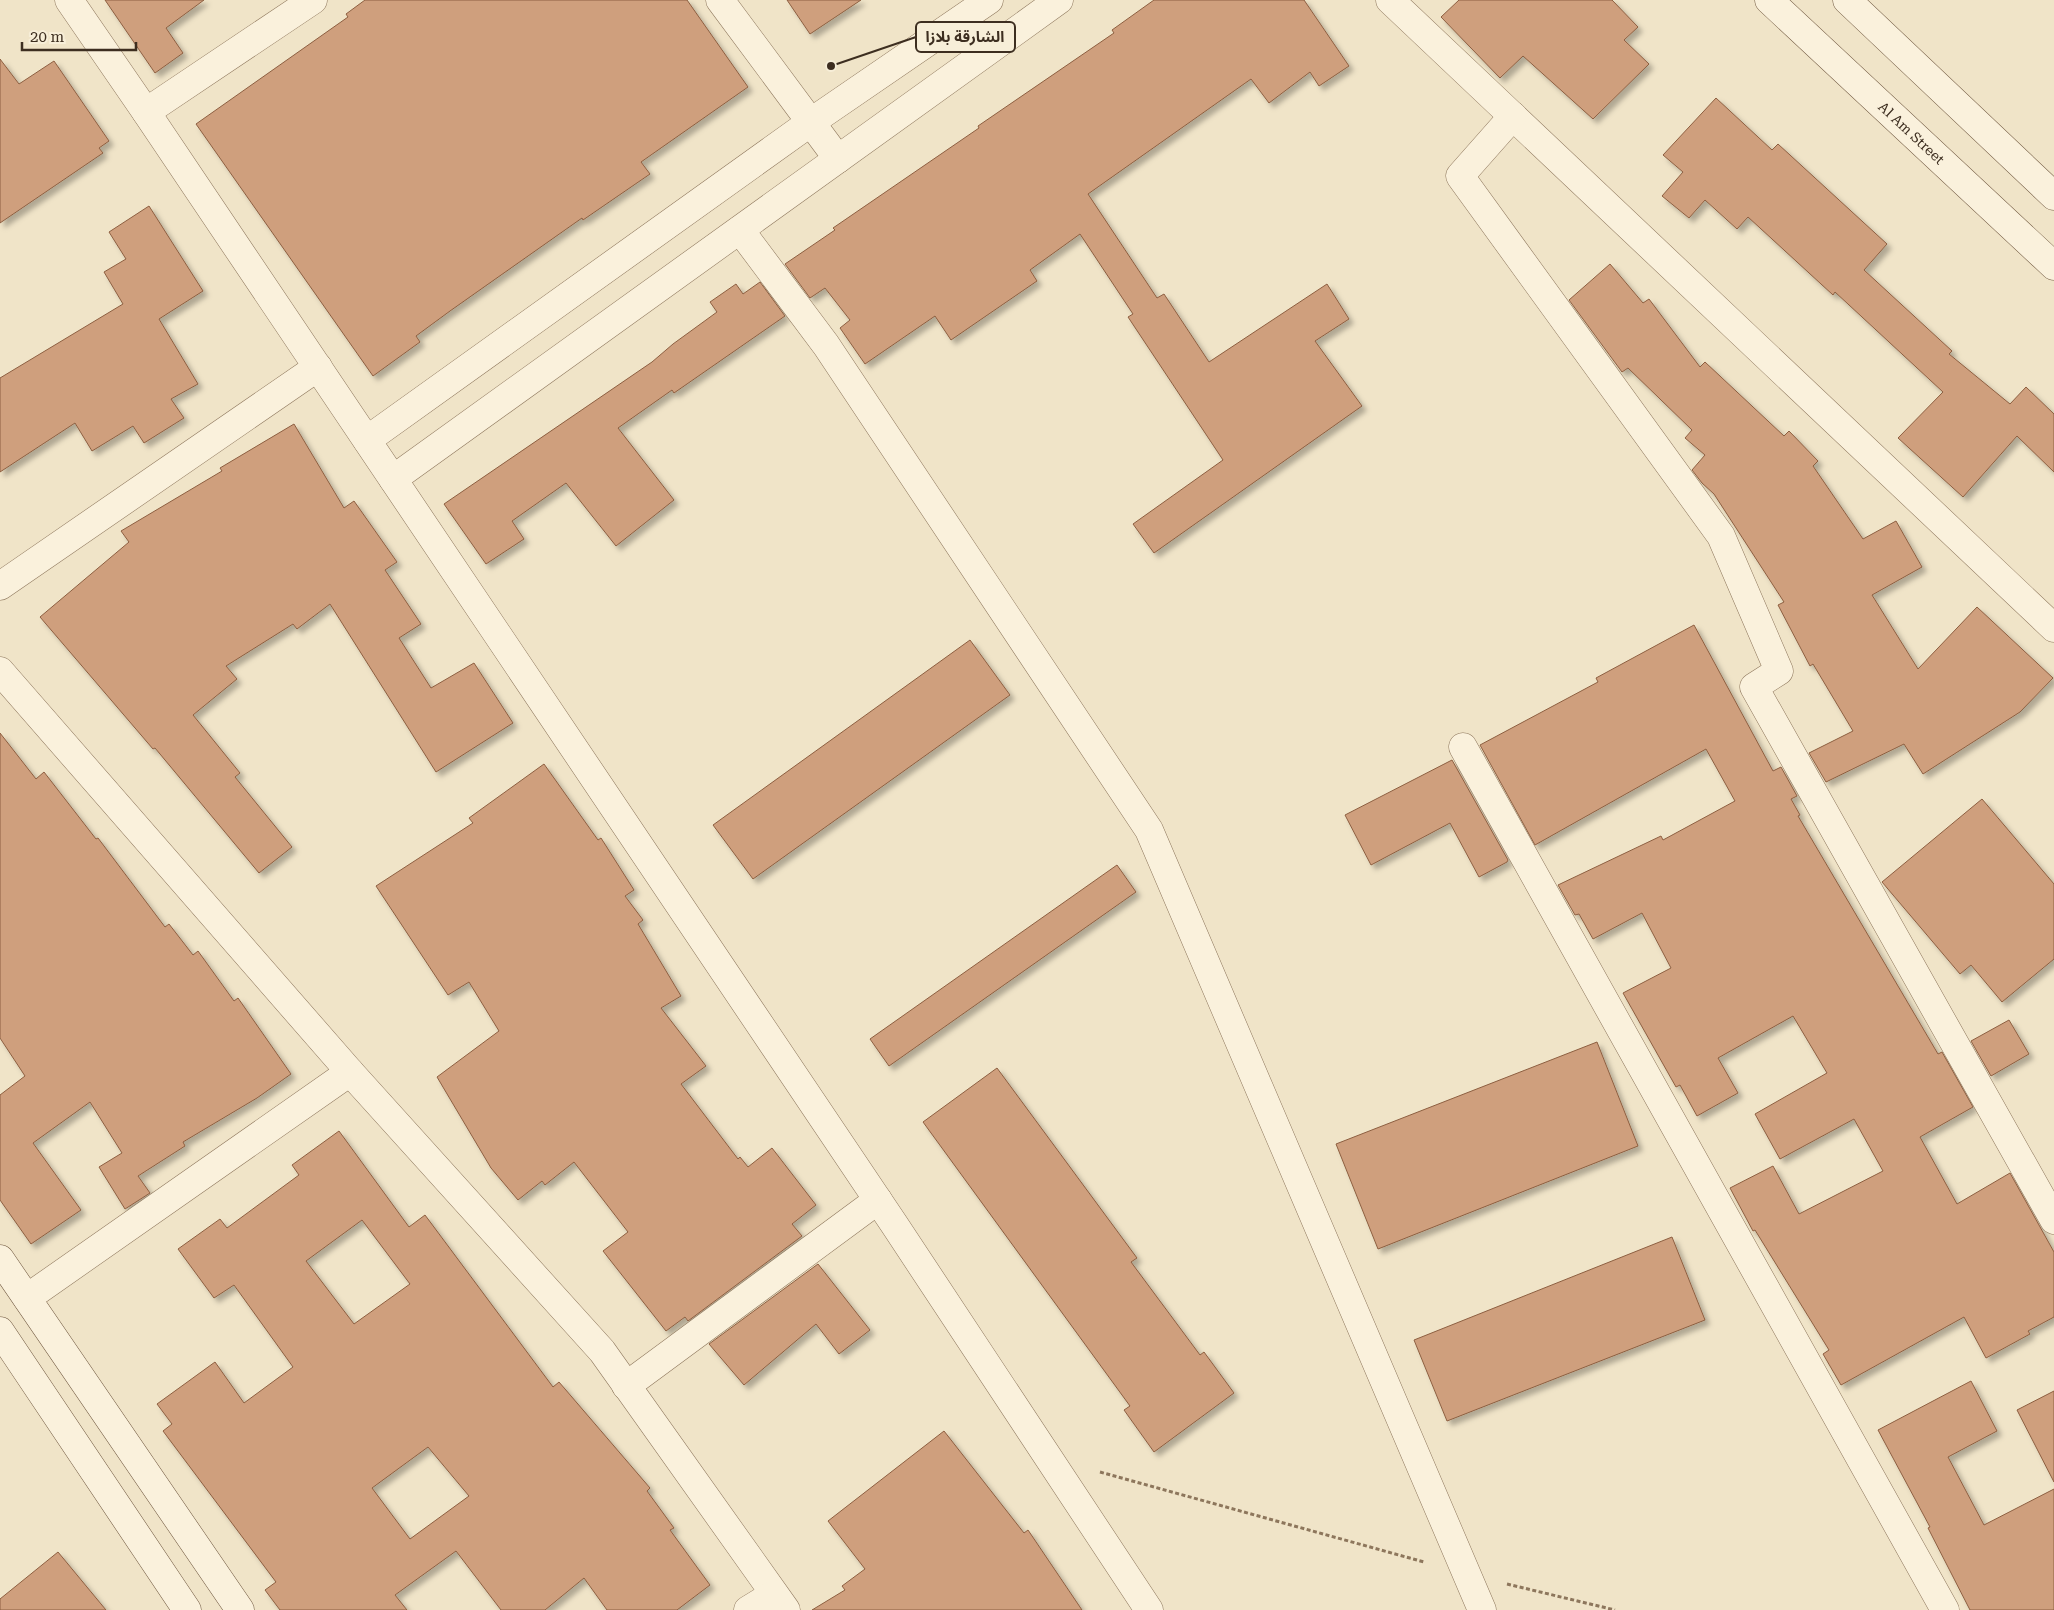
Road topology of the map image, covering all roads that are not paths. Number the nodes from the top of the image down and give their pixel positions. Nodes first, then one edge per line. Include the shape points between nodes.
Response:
1 (68, 0) edge
2 (313, 0) edge
3 (720, 0) edge
4 (989, 0) edge
5 (1059, 0) edge
6 (1390, 0) edge
7 (1769, 0) edge
8 (1847, 0) edge
9 (146, 112) junction
10 (1513, 116) junction
11 (811, 122) junction
12 (838, 159) junction
13 (2054, 196) edge
14 (740, 230) junction
15 (2054, 266) edge
16 (318, 367) junction
17 (367, 440) junction
18 (394, 479) junction
19 (0, 586) edge
20 (2054, 628) edge
21 (0, 671) edge
22 (1463, 747) dead end
23 (350, 1072) junction
24 (878, 1200) junction
25 (2054, 1220) edge
26 (0, 1259) edge
27 (28, 1298) junction
28 (0, 1331) edge
29 (626, 1386) junction
30 (780, 1602) edge
31 (187, 1610) edge
32 (240, 1610) edge
33 (748, 1610) edge
34 (1150, 1610) edge
35 (1482, 1610) edge
36 (1945, 1610) edge

1 - 9 street
2 - 9 street
3 - 11 street
4 - 11 street
5 - 12 street
6 - 10 street
7 - 15 street, Al Am Street
8 - 13 street
9 - 16 street
10 - 20 street
10 - 25 street via 1460,176 1721,536 1779,671 1754,687
11 - 12 street
11 - 17 street
12 - 14 street
14 - 18 street
14 - 35 street via 826,345 1149,830
16 - 17 street
16 - 19 street
17 - 18 street
18 - 24 street
21 - 23 street
22 - 36 street
23 - 27 street
23 - 29 street via 602,1351
24 - 29 street
24 - 34 street
26 - 27 street
27 - 32 street
28 - 31 street
29 - 30 street
30 - 33 street

